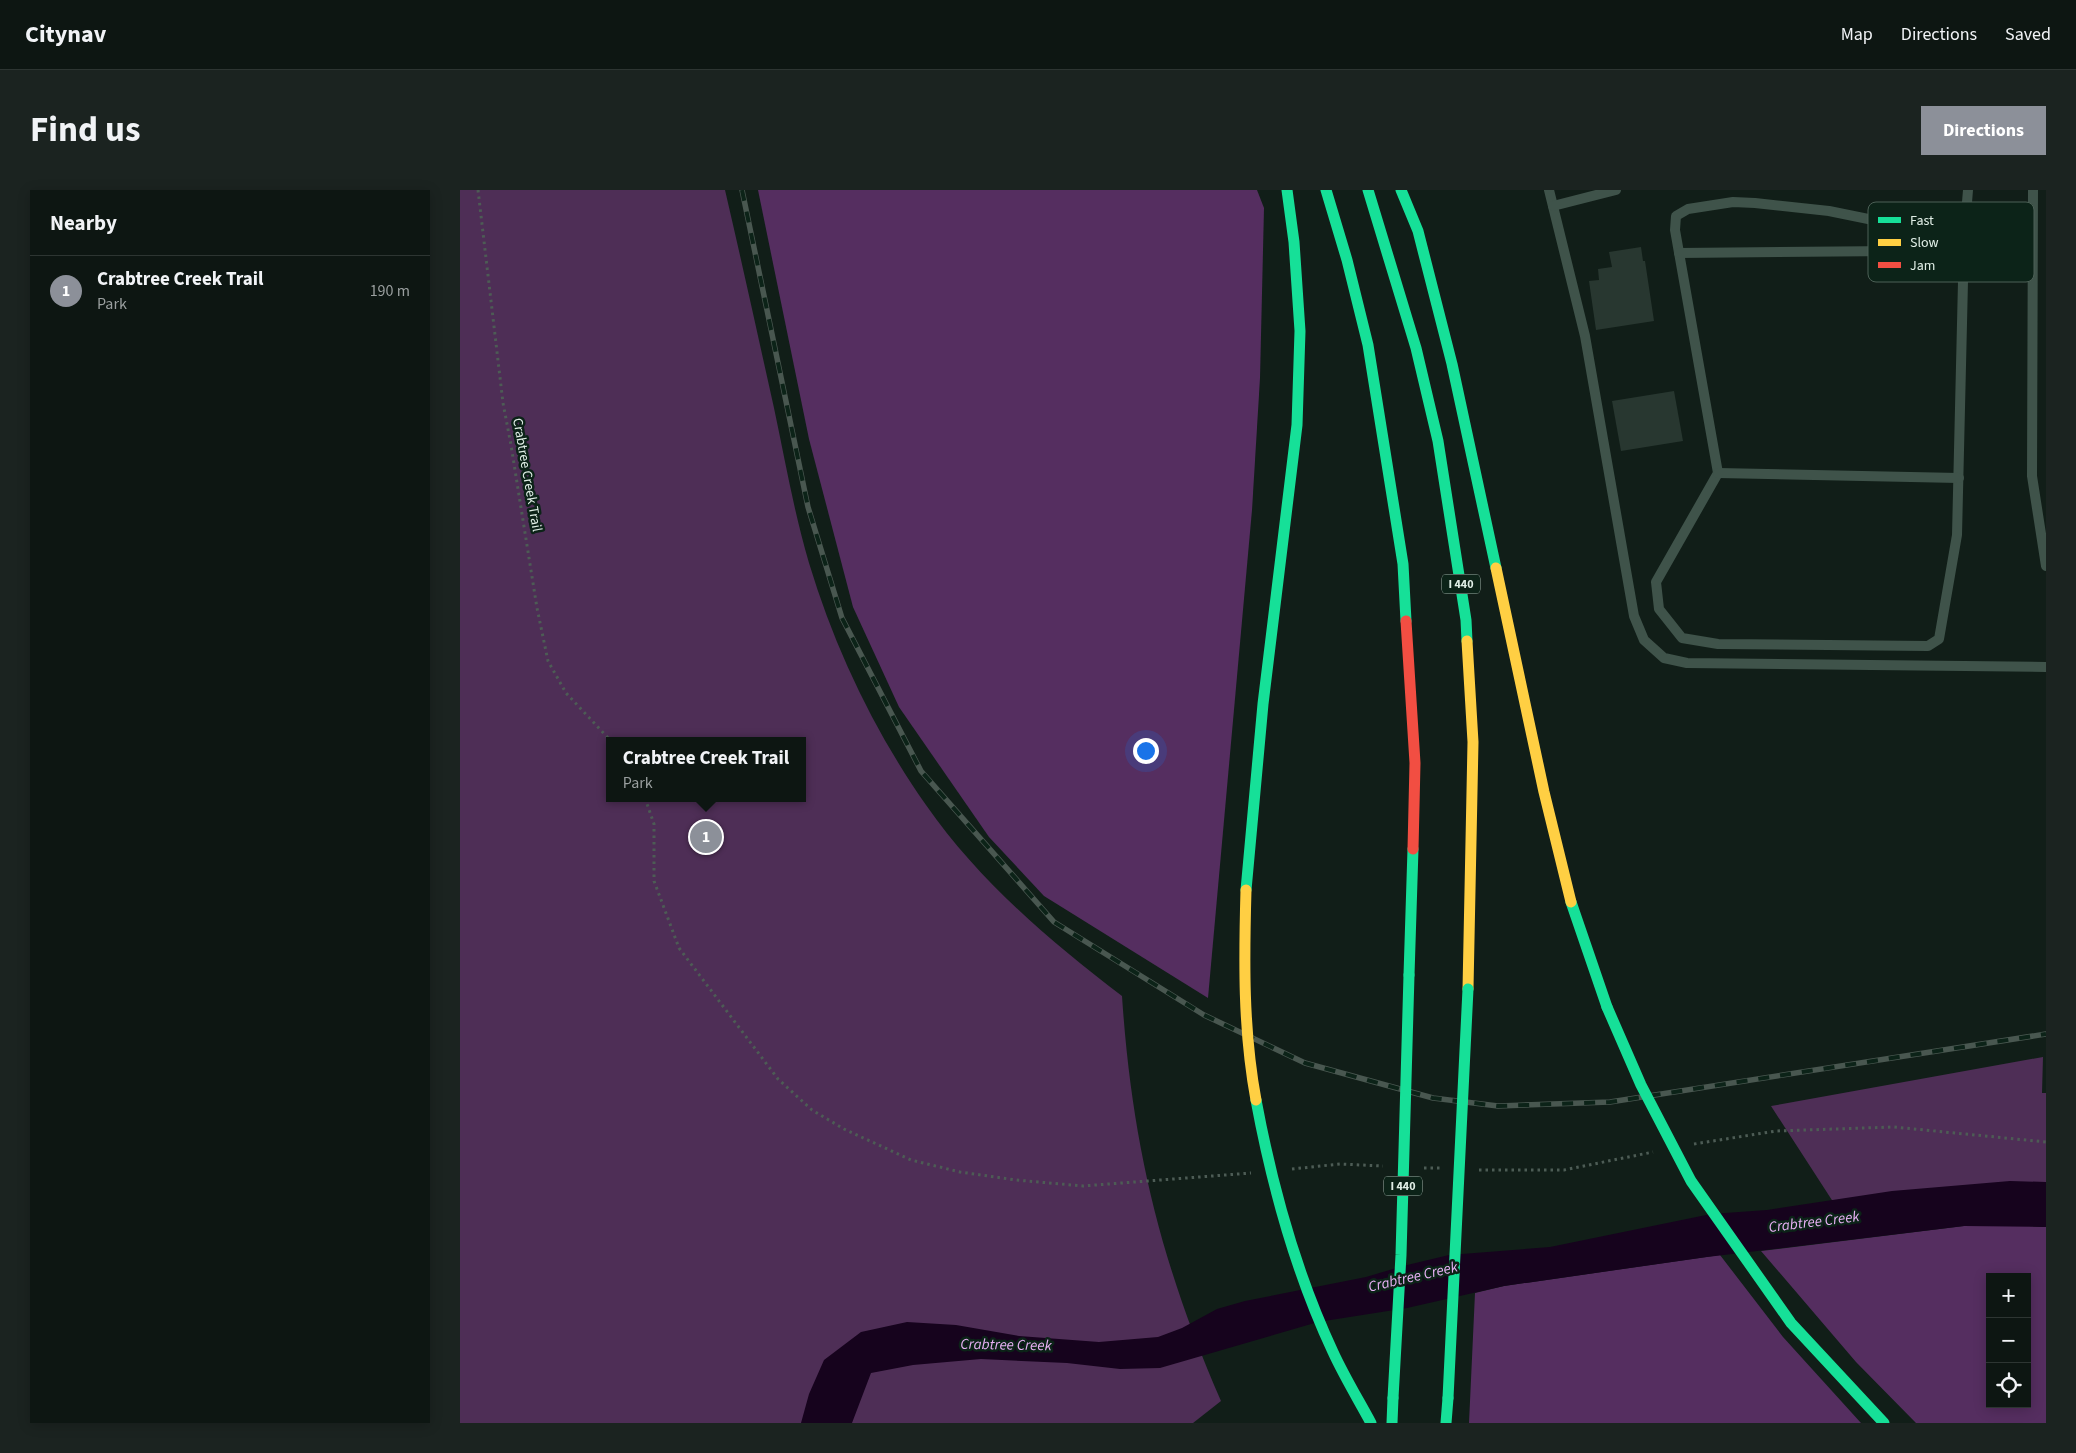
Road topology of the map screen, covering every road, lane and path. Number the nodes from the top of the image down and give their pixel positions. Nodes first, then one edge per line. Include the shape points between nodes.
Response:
1 (478, 190) edge
2 (1287, 190) edge
3 (1326, 190) edge
4 (1368, 190) edge
5 (1401, 190) edge
6 (1548, 190) edge
7 (1616, 190) edge
8 (1553, 206) junction
9 (1868, 219) edge
10 (1868, 251) edge
11 (1679, 253) junction
12 (1964, 282) edge
13 (2033, 282) edge
14 (1718, 473) junction
15 (1958, 478) junction
16 (2046, 566) edge
17 (2046, 667) edge
18 (607, 737) edge
19 (1371, 1423) edge
20 (1392, 1423) edge
21 (1446, 1423) edge
22 (1884, 1423) edge

1 - 18 path, Crabtree Creek Trail via 503,403 548,661 566,693
2 - 19 highway, bridge via 1300,331 1297,425 1263,704 1246,890 1243,976 1251,1074 1268,1164 1304,1280 1333,1352
3 - 20 highway, I 440, bridge via 1368,345 1403,564 1415,763 1401,1255
4 - 21 highway, I 440, bridge via 1416,348 1438,441 1466,620 1473,742 1468,989
5 - 22 highway, bridge via 1418,231 1452,364 1569,897 1607,1007 1641,1086 1691,1181 1790,1323
6 - 8 lane
7 - 8 lane
8 - 17 lane via 1585,336 1634,616 1644,640 1664,658 1687,663
9 - 11 lane via 1829,211 1733,202 1688,208 1676,216
10 - 11 lane
11 - 14 lane
12 - 15 lane
13 - 16 lane via 2032,476
14 - 15 lane
14 - 15 lane via 1656,582 1659,610 1682,638 1718,644 1928,646 1939,639 1957,535

